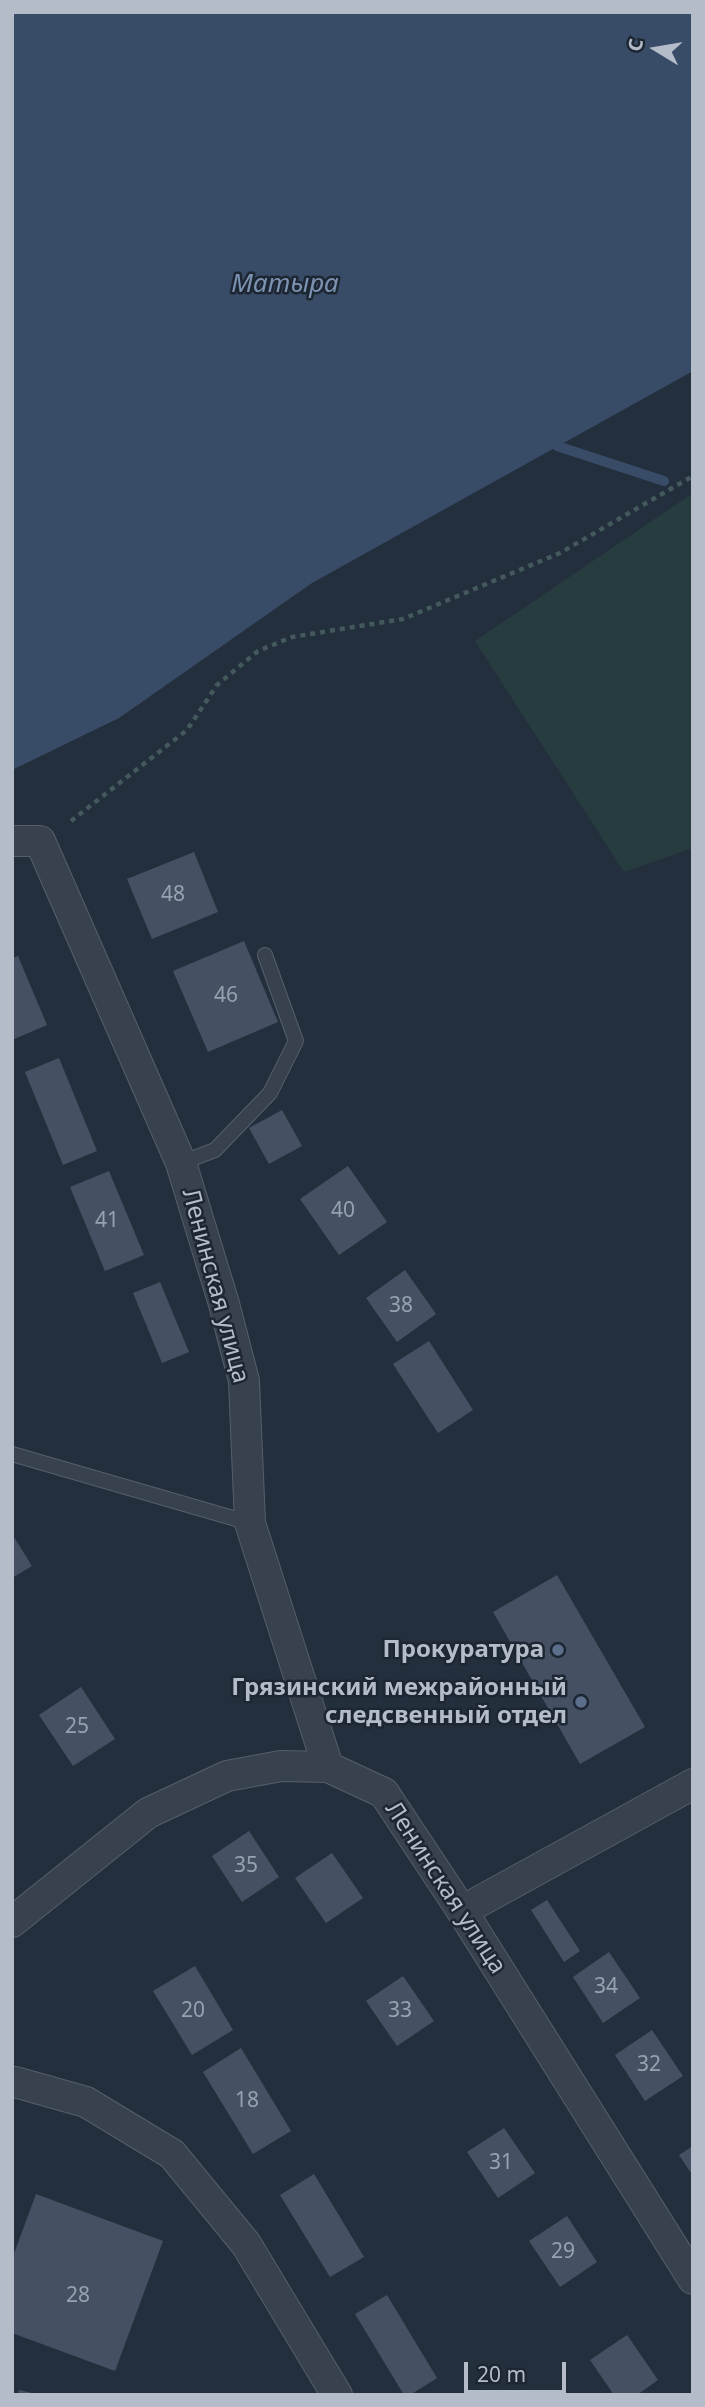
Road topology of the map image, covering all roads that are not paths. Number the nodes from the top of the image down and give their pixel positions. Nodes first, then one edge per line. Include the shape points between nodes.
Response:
1 (15, 841) dead end
2 (265, 955) dead end
3 (181, 1163) junction
4 (12, 1454) edge
5 (250, 1523) junction
6 (328, 1767) junction
7 (693, 1784) edge
8 (462, 1911) junction
9 (12, 1922) edge
10 (13, 2081) edge
11 (693, 2279) edge
12 (337, 2395) edge

1 - 3 street, Ленинская улица via 40,841
2 - 3 lane via 296,1041 270,1093 215,1150
3 - 5 street, Ленинская улица via 244,1381
4 - 5 lane
5 - 6 street, Ленинская улица
6 - 8 street, Ленинская улица via 384,1793
6 - 9 street via 281,1766 227,1776 148,1813
7 - 8 street
8 - 11 street, Ленинская улица
10 - 12 street via 86,2102 172,2154 246,2244

